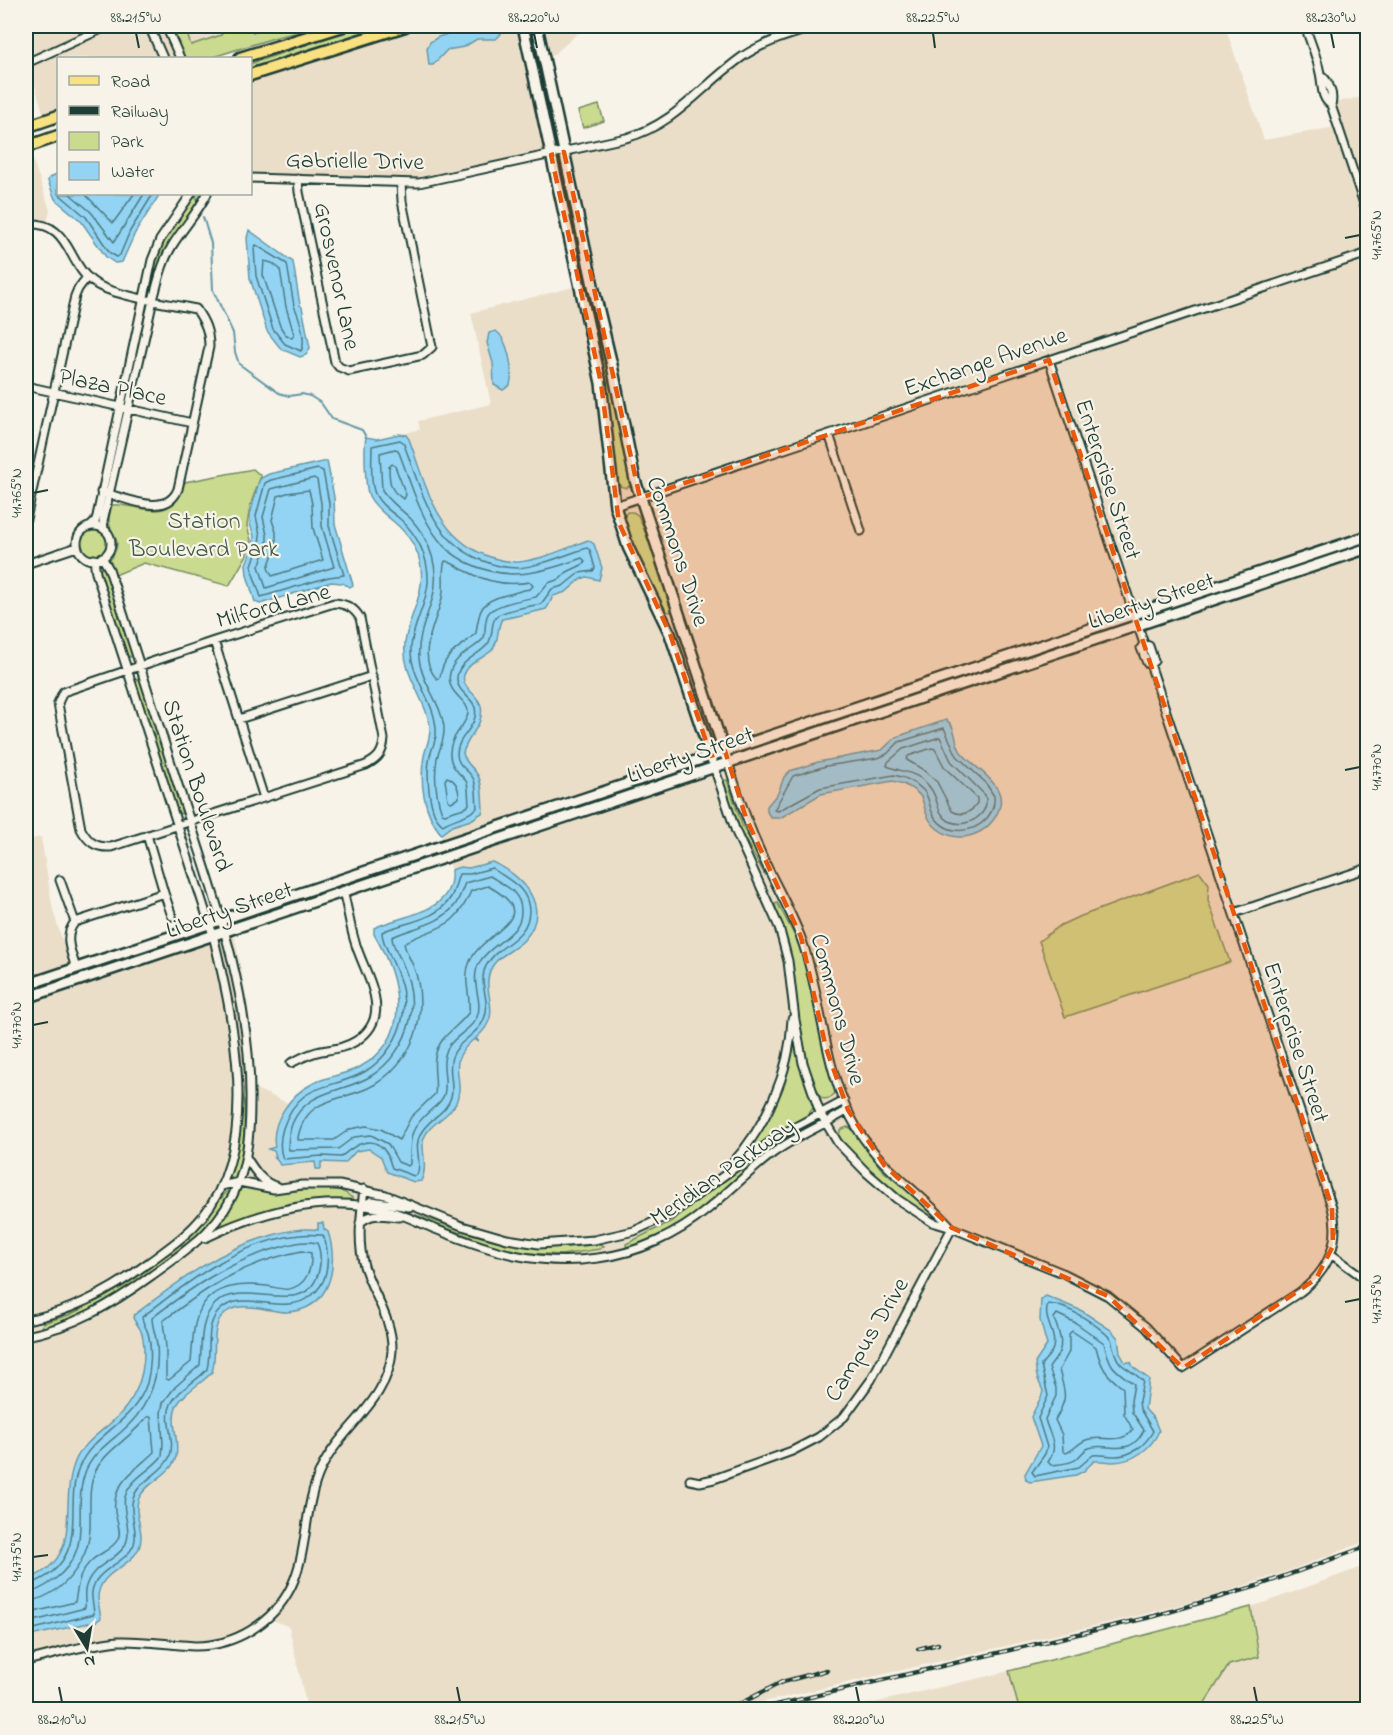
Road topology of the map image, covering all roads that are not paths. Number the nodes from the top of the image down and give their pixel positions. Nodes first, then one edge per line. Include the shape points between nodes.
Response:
1 (108, 26) edge
2 (149, 26) edge
3 (166, 26) edge
4 (343, 26) edge
5 (405, 26) edge
6 (523, 26) edge
7 (537, 26) edge
8 (818, 26) edge
9 (1305, 26) edge
10 (163, 57) edge
11 (180, 57) edge
12 (243, 57) edge
13 (31, 61) dead end
14 (252, 74) edge
15 (57, 116) edge
16 (26, 127) edge
17 (57, 136) edge
18 (26, 147) edge
19 (564, 152) junction
20 (551, 155) junction
21 (252, 178) edge
22 (298, 179) junction
23 (401, 183) junction
24 (190, 195) edge
25 (206, 195) edge
26 (1368, 216) edge
27 (26, 224) edge
28 (1368, 253) edge
29 (87, 277) junction
30 (149, 299) junction
31 (133, 351) junction
32 (141, 353) junction
33 (1049, 360) junction
34 (26, 386) edge
35 (53, 393) junction
36 (124, 408) junction
37 (192, 423) junction
38 (829, 434) junction
39 (105, 493) junction
40 (640, 498) junction
41 (615, 506) junction
42 (26, 519) edge
43 (91, 526) junction
44 (104, 530) junction
45 (861, 531) dead end
46 (1368, 536) edge
47 (77, 547) junction
48 (1368, 548) edge
49 (102, 557) junction
50 (94, 559) junction
51 (26, 564) edge
52 (1134, 614) junction
53 (1137, 625) junction
54 (214, 641) junction
55 (139, 665) junction
56 (127, 669) junction
57 (372, 676) junction
58 (239, 719) junction
59 (724, 751) junction
60 (711, 756) junction
61 (728, 762) junction
62 (714, 766) junction
63 (264, 798) junction
64 (190, 821) junction
65 (176, 826) junction
66 (147, 835) junction
67 (1368, 868) edge
68 (60, 880) dead end
69 (343, 891) junction
70 (164, 892) junction
71 (1234, 913) junction
72 (172, 916) dead end
73 (221, 919) junction
74 (75, 922) junction
75 (209, 923) junction
76 (225, 931) junction
77 (213, 935) junction
78 (76, 968) junction
79 (26, 985) edge
80 (792, 996) junction
81 (26, 998) edge
82 (291, 1064) dead end
83 (844, 1101) junction
84 (848, 1110) junction
85 (820, 1113) junction
86 (826, 1123) junction
87 (246, 1157) junction
88 (717, 1179) junction
89 (239, 1182) junction
90 (221, 1186) junction
91 (283, 1188) junction
92 (364, 1189) junction
93 (326, 1206) junction
94 (362, 1206) junction
95 (413, 1207) junction
96 (406, 1218) junction
97 (360, 1223) junction
98 (952, 1228) junction
99 (197, 1242) junction
100 (1331, 1254) junction
101 (1368, 1281) edge
102 (26, 1320) edge
103 (26, 1336) edge
104 (690, 1480) dead end
105 (26, 1661) edge

1 - 13 street
2 - 10 street
3 - 11 street
4 - 12 main road
5 - 14 main road
6 - 20 street, Commons Drive
7 - 19 street, Commons Drive
8 - 19 street, Gabrielle Drive via 749,52 670,118 649,130
9 - 26 street via 1331,93 1331,105
15 - 16 main road
17 - 18 main road
19 - 20 street, Gabrielle Drive
19 - 40 street, Commons Drive
20 - 23 street, Gabrielle Drive via 431,182
20 - 41 street, Commons Drive via 601,383
21 - 22 street, Gabrielle Drive
22 - 23 street, Gabrielle Drive
22 - 23 street, Grosvenor Lane via 334,362 350,371 423,356 432,346
24 - 30 street via 156,248
25 - 30 street via 171,247
27 - 29 street via 44,225 56,231
28 - 33 street, Exchange Avenue
29 - 30 street via 101,287
29 - 35 street via 75,296
30 - 31 street
30 - 32 street
30 - 37 street via 196,309 209,333
31 - 32 street
31 - 36 street
32 - 36 street
33 - 38 street, Exchange Avenue
33 - 52 street, Enterprise Street
34 - 35 street, Plaza Place
35 - 36 street, Plaza Place
35 - 42 street
36 - 37 street, Plaza Place
36 - 39 street
37 - 39 street via 178,489 169,502 159,506
38 - 40 street, Exchange Avenue
38 - 45 street
39 - 43 street
39 - 44 street
40 - 41 street, Exchange Avenue
40 - 59 street, Commons Drive
41 - 60 street, Commons Drive via 628,548 670,634
43 - 44 street
43 - 47 street via 80,534
44 - 49 street via 110,543
46 - 52 street, Liberty Street
47 - 50 street via 83,556
47 - 51 street
48 - 53 street, Liberty Street
49 - 50 street
49 - 55 street, Station Boulevard
50 - 56 street, Station Boulevard
52 - 53 street, Enterprise Street
52 - 59 street, Liberty Street
53 - 61 street, Liberty Street
53 - 71 street, Enterprise Street
54 - 55 street, Milford Lane
54 - 57 street, Milford Lane via 329,604 342,604 360,618
54 - 58 street
55 - 56 street, Milford Lane
55 - 64 street, Station Boulevard
56 - 65 street, Station Boulevard
56 - 66 street, Milford Lane via 69,689 58,703 81,829 86,837 92,844 111,847
57 - 58 street
57 - 63 street, Milford Lane via 384,739 380,756 366,765
58 - 63 street
59 - 60 street, Liberty Street
59 - 61 street, Commons Drive
60 - 62 street, Commons Drive
60 - 73 street, Liberty Street
61 - 62 street, Liberty Street
61 - 83 street, Commons Drive via 754,838 801,937 826,1048
62 - 69 street, Liberty Street
62 - 80 street, Commons Drive via 745,853 779,927
63 - 64 street, Milford Lane
64 - 65 street, Milford Lane
64 - 73 street, Station Boulevard
65 - 66 street, Milford Lane
65 - 75 street, Station Boulevard
66 - 70 street
67 - 71 street
68 - 74 street
69 - 76 street, Liberty Street
69 - 82 street via 356,944 375,993 373,1019 365,1034 347,1046 311,1054
70 - 72 street
70 - 74 street
71 - 100 street, Enterprise Street via 1332,1207 1336,1226
73 - 75 street, Liberty Street
73 - 76 street, Station Boulevard
74 - 78 street via 68,937
75 - 77 street, Station Boulevard
75 - 78 street, Liberty Street
76 - 77 street, Liberty Street
76 - 87 street, Station Boulevard via 249,1058
77 - 81 street, Liberty Street
77 - 90 street, Station Boulevard via 238,1074 233,1150
78 - 79 street, Liberty Street
80 - 85 street, Commons Drive via 799,1045
80 - 88 street via 789,1046 772,1101 743,1150
83 - 84 street, Commons Drive
83 - 85 street, Meridian Parkway
84 - 86 street, Meridian Parkway
84 - 98 street, Commons Drive via 884,1165
85 - 86 street, Commons Drive
85 - 88 street, Meridian Parkway
86 - 96 street, Meridian Parkway via 777,1150 689,1224 658,1241 617,1255 564,1261 515,1257
86 - 98 street, Commons Drive via 852,1159 897,1199 932,1222
87 - 89 street, Meridian Parkway
87 - 91 street via 260,1177
88 - 95 street, Meridian Parkway via 658,1221 612,1237 575,1243 539,1244 492,1236
89 - 90 street, Meridian Parkway
89 - 91 street, Meridian Parkway
89 - 99 street, Meridian Parkway via 218,1221
90 - 102 street via 188,1233 120,1284 69,1308
91 - 92 street, Meridian Parkway via 317,1184
92 - 94 street
92 - 95 street, Meridian Parkway
93 - 94 street, Meridian Parkway
93 - 97 street, Meridian Parkway via 349,1209
93 - 99 street, Meridian Parkway via 256,1216
94 - 95 street, Meridian Parkway via 372,1202
94 - 96 street, Meridian Parkway via 392,1211
94 - 97 street
96 - 97 street, Meridian Parkway via 374,1215
97 - 105 street via 362,1257 390,1327 390,1364 376,1398 331,1451 318,1476 308,1506 298,1569 278,1608 252,1630 221,1643 194,1646 112,1642
98 - 100 street, Enterprise Street via 1108,1296 1146,1327 1183,1368 1308,1286
98 - 104 street, Campus Drive via 871,1380 844,1417 802,1447 714,1479
99 - 103 street, Meridian Parkway via 90,1316
100 - 101 street

